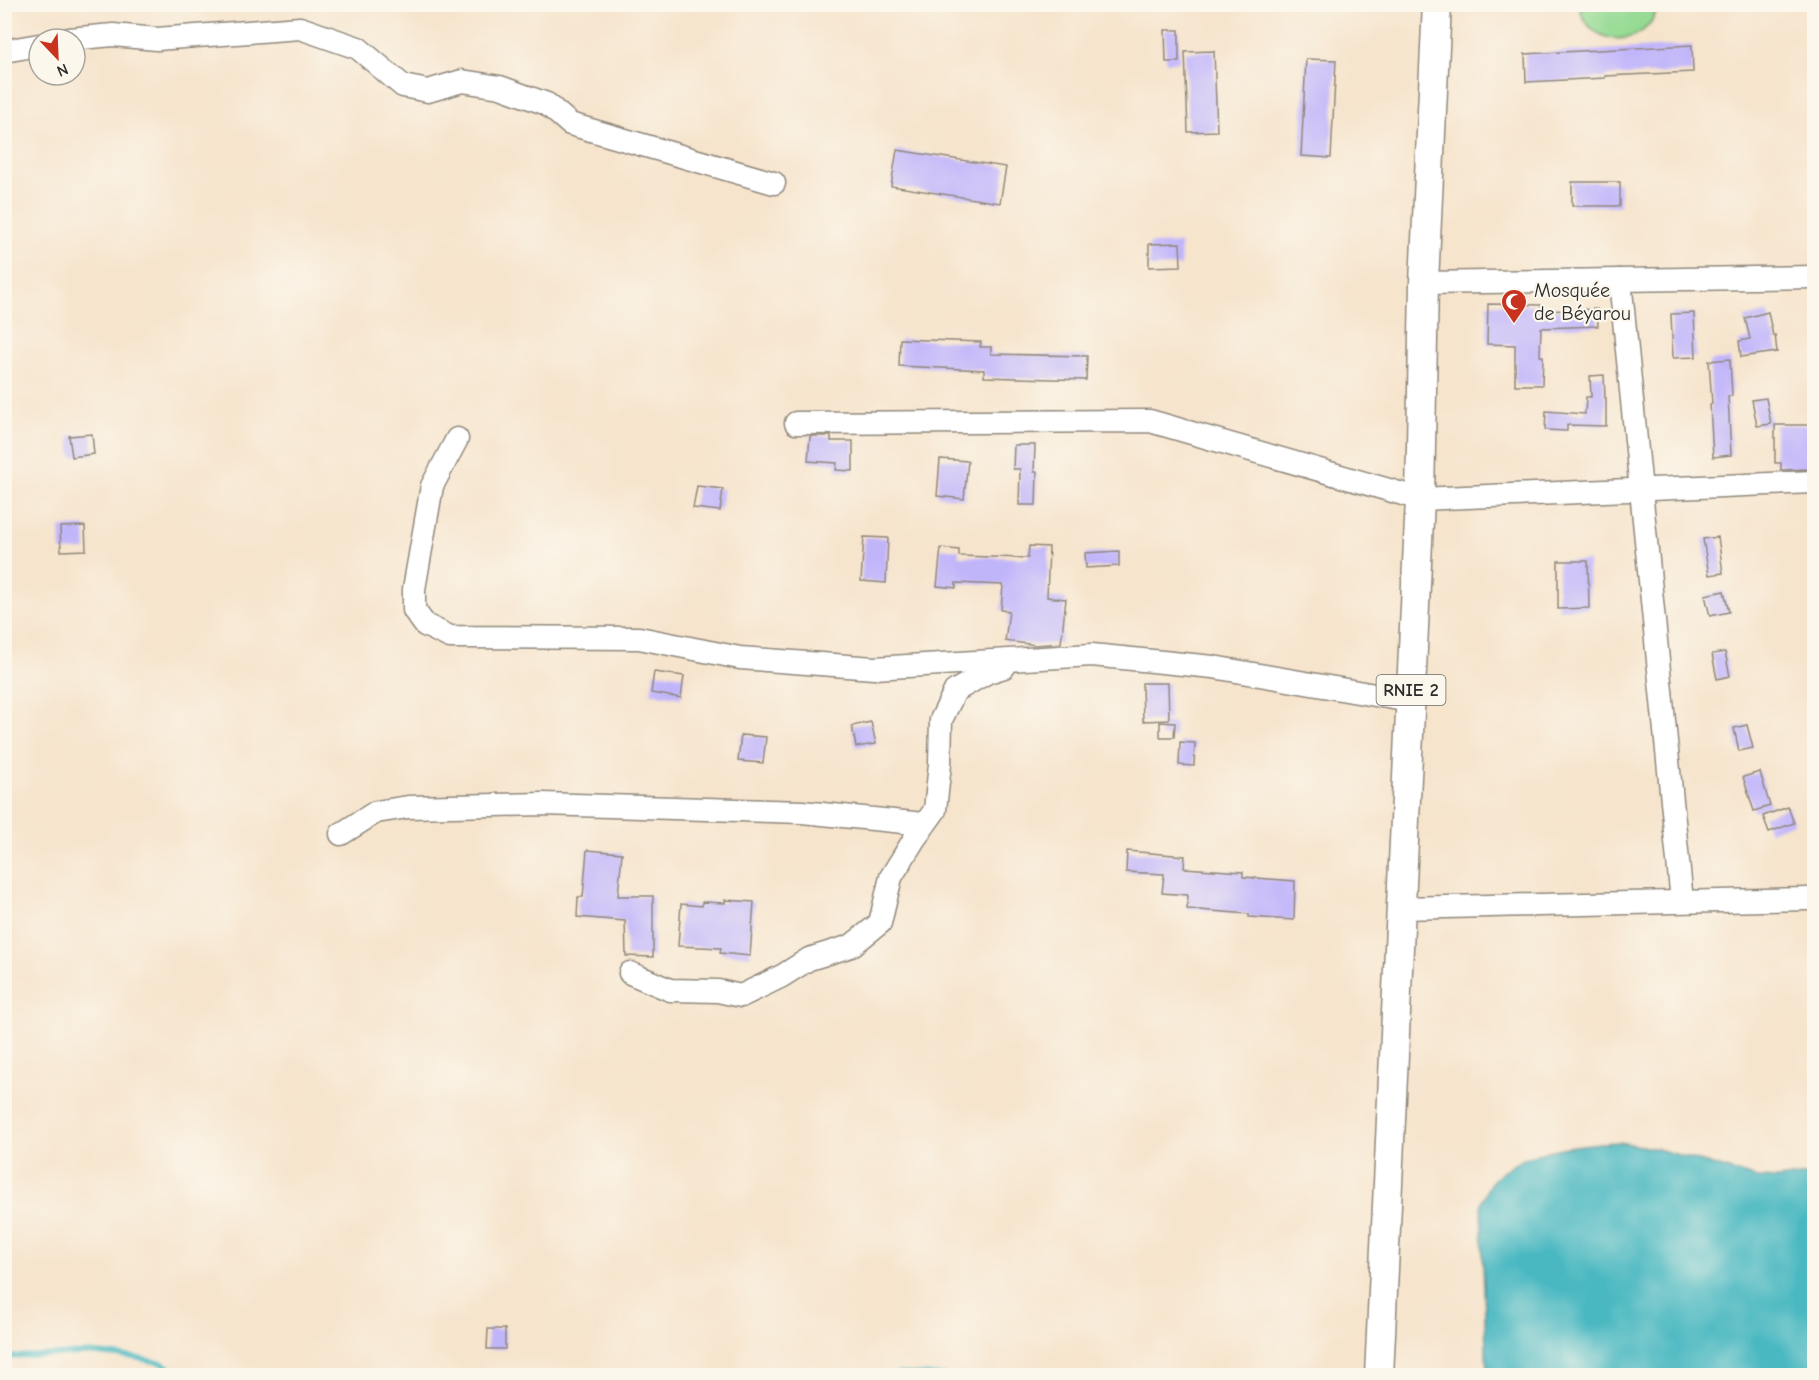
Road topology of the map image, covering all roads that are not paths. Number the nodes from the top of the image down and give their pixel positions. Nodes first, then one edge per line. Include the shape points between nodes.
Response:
1 (1437, 4) edge
2 (87, 37) edge
3 (27, 47) edge
4 (4, 51) edge
5 (774, 183) dead end
6 (1815, 277) edge
7 (1620, 280) junction
8 (1424, 283) junction
9 (796, 423) dead end
10 (457, 439) dead end
11 (1815, 482) edge
12 (1641, 489) junction
13 (1420, 499) junction
14 (1025, 660) junction
15 (1410, 701) junction
16 (924, 824) junction
17 (341, 834) dead end
18 (1808, 898) dead end
19 (1682, 901) junction
20 (1401, 908) junction
21 (630, 974) dead end
22 (1379, 1376) edge

1 - 8 main road, RNIE 2
2 - 5 street via 157,39 300,28 358,48 402,86 428,91 462,81 500,87 547,104 570,124
3 - 4 street
6 - 7 street
7 - 8 street
7 - 12 street
8 - 13 main road, RNIE 2
9 - 13 street via 1150,422
10 - 14 street via 432,486 414,590 414,610 425,625 450,637 639,638 740,658 874,668
11 - 12 street
12 - 13 street
12 - 19 street
13 - 15 main road, RNIE 2
14 - 15 street via 1092,655 1213,667
14 - 16 street via 988,672 955,691 941,720 934,810
15 - 20 main road, RNIE 2
16 - 17 street via 802,812 543,804 408,807 376,812
16 - 21 street via 891,877 880,923 851,946 809,959 741,996 718,991 670,990
18 - 19 street
19 - 20 street
20 - 22 main road, RNIE 2

